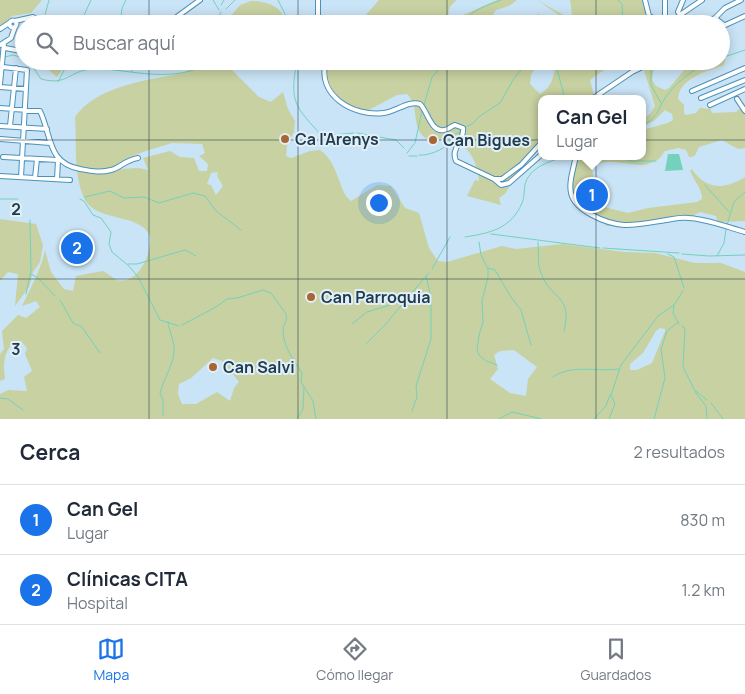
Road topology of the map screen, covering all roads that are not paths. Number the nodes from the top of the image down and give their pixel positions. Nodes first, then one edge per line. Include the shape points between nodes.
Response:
1 (200, 0) edge
2 (318, 0) edge
3 (645, 0) edge
4 (666, 0) edge
5 (683, 0) edge
6 (702, 0) edge
7 (741, 0) edge
8 (179, 15) edge
9 (318, 15) edge
10 (649, 15) edge
11 (665, 15) edge
12 (718, 15) edge
13 (745, 16) edge
14 (730, 23) edge
15 (14, 25) joint
16 (2, 28) edge
17 (3, 46) edge
18 (2, 67) junction
19 (15, 68) edge
20 (745, 68) edge
21 (16, 70) edge
22 (26, 70) edge
23 (324, 70) edge
24 (636, 70) edge
25 (745, 79) edge
26 (0, 86) edge
27 (14, 88) junction
28 (26, 89) junction
29 (743, 90) edge
30 (692, 91) dead end
31 (737, 93) junction
32 (598, 95) edge
33 (702, 98) dead end
34 (737, 99) junction
35 (710, 105) dead end
36 (737, 105) dead end
37 (0, 108) edge
38 (13, 109) junction
39 (25, 110) junction
40 (745, 111) edge
41 (0, 126) edge
42 (10, 126) junction
43 (24, 127) junction
44 (47, 128) junction
45 (0, 139) edge
46 (23, 141) junction
47 (50, 143) junction
48 (538, 146) edge
49 (3, 156) dead end
50 (538, 157) edge
51 (22, 158) junction
52 (138, 158) dead end
53 (37, 159) junction
54 (58, 160) junction
55 (575, 160) edge
56 (0, 176) edge
57 (21, 177) junction
58 (35, 178) junction
59 (57, 179) junction
60 (494, 179) junction
61 (70, 180) dead end
62 (745, 232) edge

1 - 8 street
2 - 9 street
3 - 10 street
4 - 11 street
5 - 6 street via 678,12 680,15
7 - 12 street
13 - 14 street
15 - 16 street
15 - 17 street via 9,40
17 - 18 street
18 - 19 street
18 - 26 street
20 - 30 street
21 - 27 street
22 - 28 street
23 - 60 street via 324,83 328,90 340,101 361,111 394,111 414,103 420,104 439,130 455,125 462,128 463,134 454,152 456,161
24 - 32 street
25 - 29 street
25 - 33 street
26 - 27 street
27 - 28 street
27 - 38 street
28 - 39 street
29 - 31 street
31 - 34 street
31 - 35 street
34 - 36 street
34 - 40 street
37 - 38 street
38 - 39 street
38 - 42 street
39 - 43 street
39 - 44 street via 39,111
41 - 42 street
42 - 43 street
43 - 44 street
43 - 46 street
44 - 47 street
45 - 46 street
46 - 47 street
46 - 51 street
47 - 54 street
48 - 60 street via 509,175
49 - 51 street
50 - 60 street via 508,183 501,185
51 - 53 street
51 - 57 street
52 - 54 street via 126,160 112,170 96,172 65,166
53 - 54 street
53 - 58 street
54 - 59 street
55 - 62 street via 570,195 576,204 602,222 630,226 688,217
56 - 57 street
57 - 58 street
58 - 59 street
59 - 61 street

